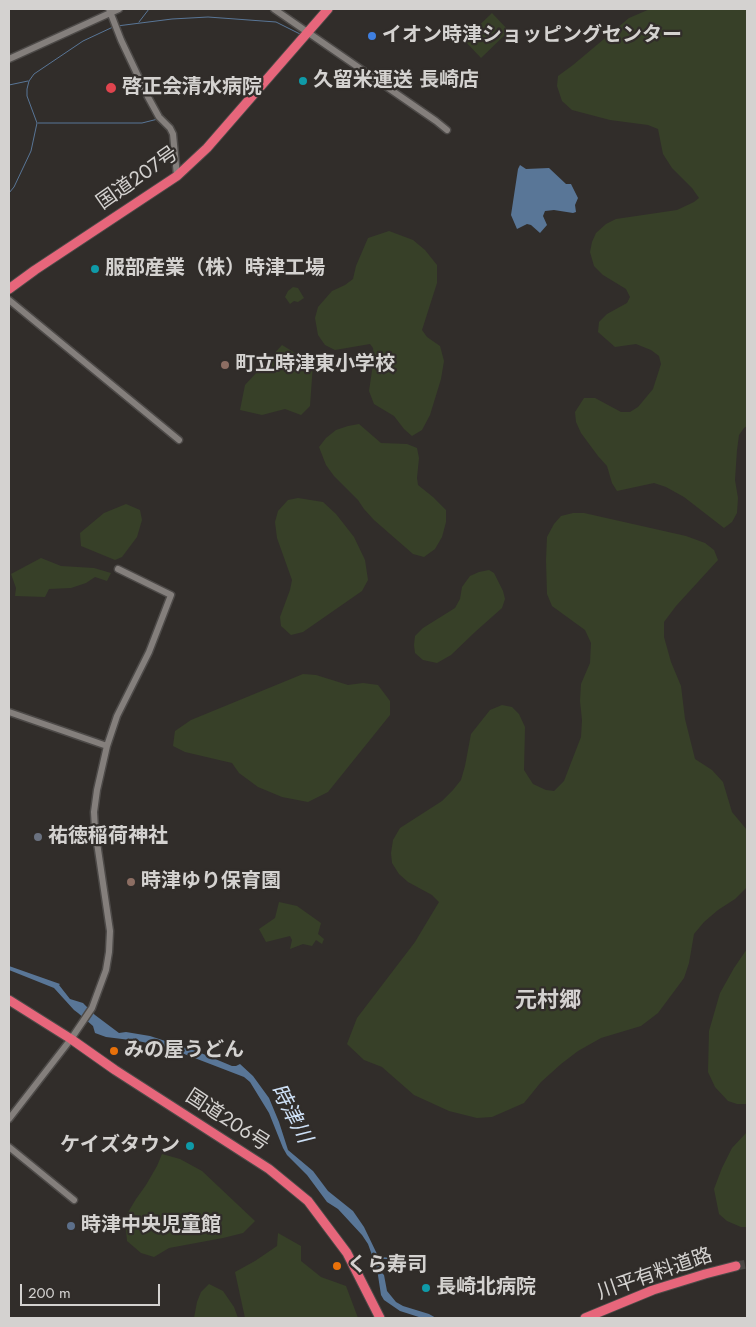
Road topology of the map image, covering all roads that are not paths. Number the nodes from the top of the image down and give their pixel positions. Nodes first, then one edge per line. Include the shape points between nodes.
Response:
1 (119, 9) edge
2 (274, 9) edge
3 (328, 9) edge
4 (110, 10) edge
5 (308, 32) junction
6 (9, 59) edge
7 (447, 130) dead end
8 (177, 176) junction
9 (9, 289) edge
10 (9, 300) edge
11 (179, 440) dead end
12 (118, 569) dead end
13 (9, 712) edge
14 (107, 746) junction
15 (9, 1000) edge
16 (71, 1039) junction
17 (9, 1119) edge
18 (9, 1147) edge
19 (74, 1200) dead end
20 (380, 1318) edge
21 (586, 1318) edge
22 (595, 1318) edge

1 - 4 street
2 - 5 street
3 - 5 highway, 国道207号
4 - 6 street
4 - 8 street via 148,97 173,134
5 - 7 street
5 - 8 highway, 国道207号 via 207,148
8 - 9 highway, 国道207号
10 - 11 street
12 - 14 street via 171,595
13 - 14 street
14 - 16 street via 94,812 110,931 109,952 92,1008
15 - 16 highway, 国道206号
16 - 17 street
16 - 20 highway, 国道206号 via 269,1169 308,1201 347,1253
18 - 19 street
21 - 22 highway, 川平有料道路 via 653,1290 737,1268 657,1292

